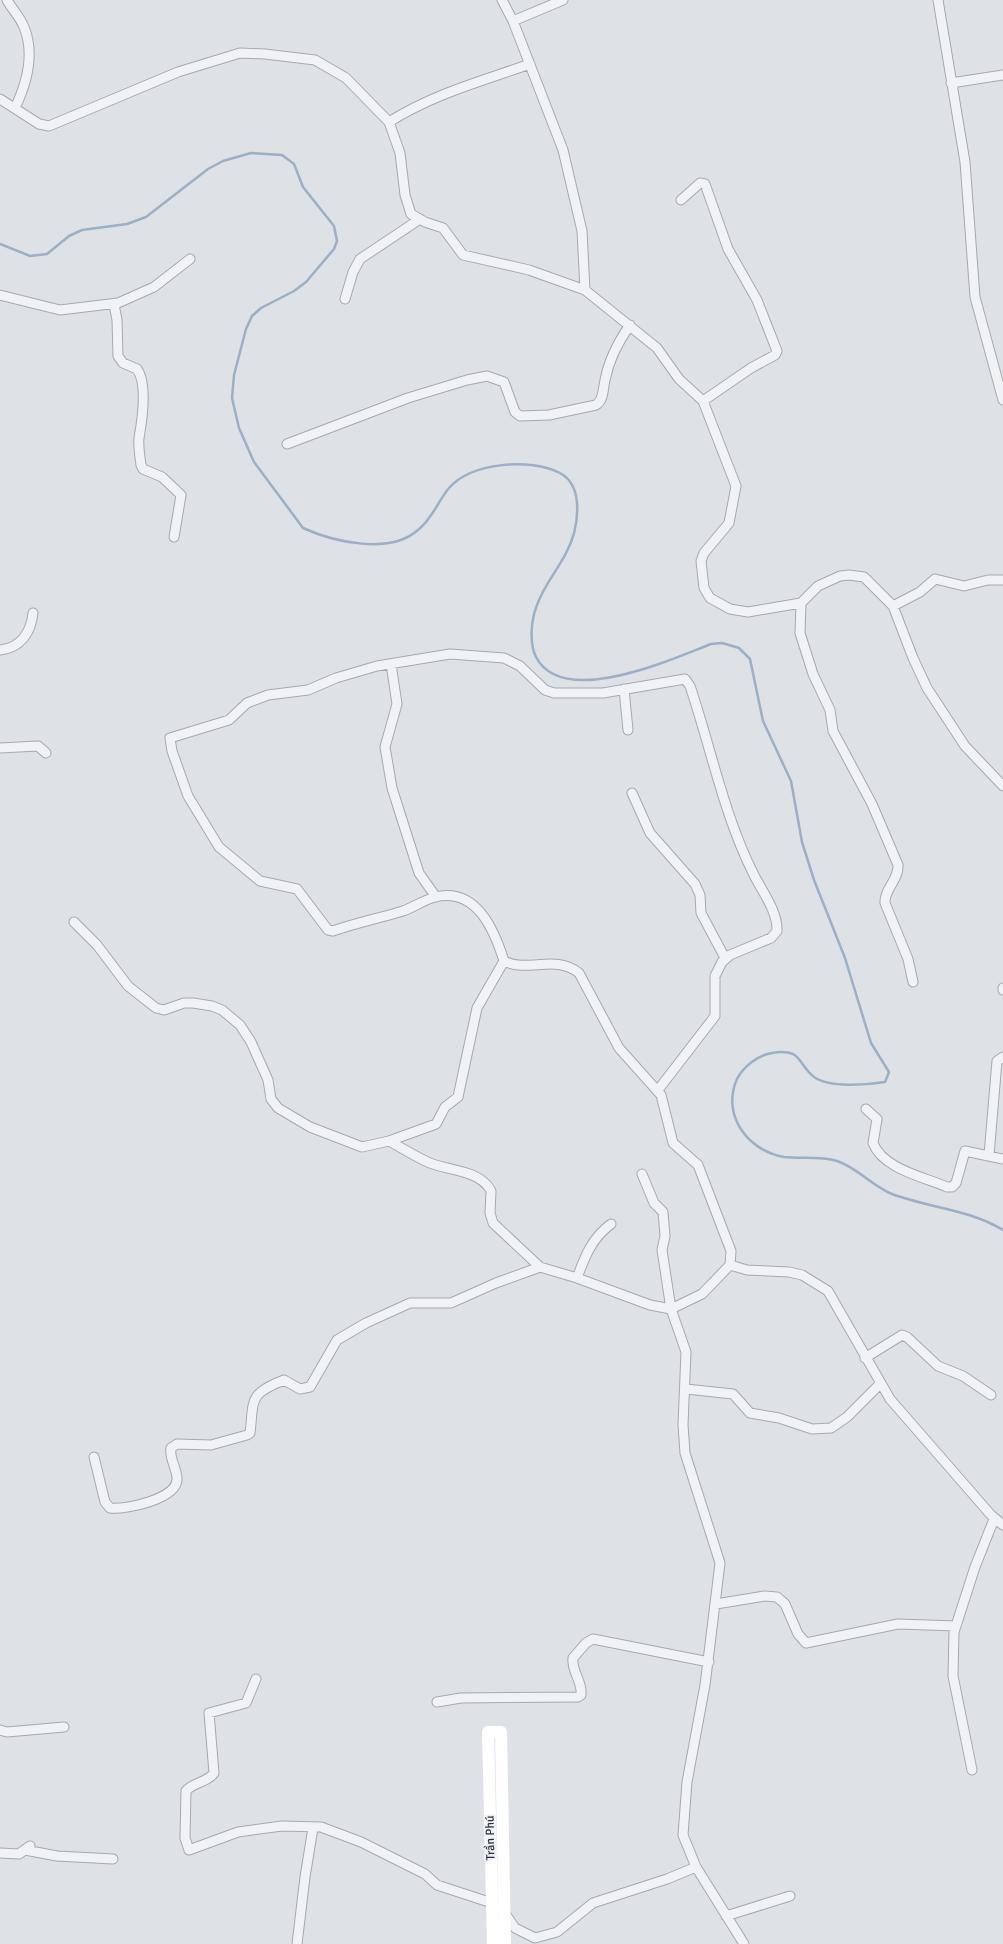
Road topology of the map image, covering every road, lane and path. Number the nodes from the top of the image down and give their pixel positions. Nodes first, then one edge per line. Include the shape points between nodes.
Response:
1 (7, 0) edge
2 (502, 0) edge
3 (564, 0) edge
4 (938, 0) edge
5 (513, 21) junction
6 (530, 64) junction
7 (1003, 75) edge
8 (951, 83) junction
9 (0, 99) edge
10 (15, 108) junction
11 (389, 122) junction
12 (681, 200) dead end
13 (420, 219) junction
14 (190, 259) dead end
15 (585, 290) junction
16 (0, 295) edge
17 (345, 299) dead end
18 (114, 304) junction
19 (630, 325) junction
20 (1003, 400) edge
21 (702, 401) junction
22 (287, 444) dead end
23 (174, 537) dead end
24 (1003, 580) edge
25 (801, 603) junction
26 (893, 606) junction
27 (33, 612) dead end
28 (0, 650) edge
29 (391, 664) junction
30 (624, 689) junction
31 (628, 730) dead end
32 (0, 748) edge
33 (46, 753) dead end
34 (1003, 786) edge
35 (632, 793) dead end
36 (436, 897) junction
37 (74, 922) dead end
38 (725, 958) junction
39 (504, 961) junction
40 (913, 982) dead end
41 (1003, 1057) edge
42 (658, 1090) junction
43 (866, 1109) dead end
44 (389, 1141) junction
45 (990, 1155) junction
46 (1003, 1159) edge
47 (642, 1174) dead end
48 (611, 1224) dead end
49 (730, 1265) junction
50 (540, 1267) junction
51 (577, 1278) junction
52 (671, 1309) junction
53 (866, 1358) junction
54 (880, 1384) junction
55 (686, 1389) junction
56 (991, 1395) dead end
57 (94, 1457) dead end
58 (994, 1519) junction
59 (1003, 1525) edge
60 (716, 1604) junction
61 (956, 1626) junction
62 (709, 1662) junction
63 (256, 1679) dead end
64 (437, 1702) dead end
65 (64, 1727) dead end
66 (0, 1730) edge
67 (972, 1770) dead end
68 (313, 1828) junction
69 (0, 1853) edge
70 (113, 1859) dead end
71 (696, 1867) junction
72 (790, 1896) dead end
73 (492, 1903) junction
74 (504, 1912) junction
75 (726, 1916) junction
76 (297, 1944) edge
77 (493, 1944) edge
78 (505, 1944) edge
79 (744, 1944) edge

1 - 10 street via 25,28 30,52 26,83
2 - 5 street
3 - 5 street
4 - 8 street
5 - 6 street
6 - 11 street via 453,90
6 - 15 street via 575,191 582,231
7 - 8 street
8 - 20 street via 965,162 975,297
9 - 10 street
10 - 11 street via 49,126 178,72 245,52 296,56 320,62 346,78
11 - 13 street via 400,153 408,208
12 - 21 street via 700,183 705,184 728,249 757,300 776,351 775,355
13 - 15 street via 443,228 463,256 528,270
13 - 17 street via 360,259
14 - 18 street via 154,287
15 - 19 street
16 - 18 street via 60,310
18 - 23 street via 118,356 123,363 137,369 141,377 141,465 162,477 181,495
19 - 21 street via 660,351 680,379
19 - 22 street via 615,350 607,370 601,402 596,405 549,415 520,416 514,412 504,382 483,376 408,398
21 - 25 street via 736,486 728,523 701,561 706,593 739,612
24 - 26 street via 964,586 935,579 920,592
25 - 26 street via 818,586 849,575 864,577
25 - 40 street via 800,633 813,674 830,710 833,731 872,804 898,865 897,875 886,893 885,904 908,959
26 - 34 street via 927,688 964,746
27 - 28 street via 29,632 10,649
29 - 30 street via 450,654 496,656 520,666 538,685 554,694 590,694
29 - 36 street via 397,707 385,747 392,788 416,866
29 - 36 street via 364,669 308,690 253,700 229,720 174,736 169,741 188,796 219,847 260,881 297,889 328,930 369,921
30 - 31 street
30 - 38 street via 684,679 690,686 742,848 777,924 773,937
32 - 33 street via 38,746
35 - 38 street via 650,833 694,884 700,895 701,913
36 - 39 street via 461,898 478,910 494,934
37 - 44 street via 97,945 128,986 156,1008 164,1010 184,1004 212,1006 240,1025 260,1059 271,1099 278,1108 310,1127 357,1147
38 - 42 street via 715,976 716,1016
39 - 42 street via 516,966 556,963 578,973 619,1048
39 - 44 street via 477,1008 458,1097 445,1107 436,1124
41 - 45 street via 997,1061
42 - 49 street via 672,1143 700,1168 731,1251
43 - 45 street via 877,1119 873,1143 882,1157 947,1187 956,1183 965,1151
44 - 50 street via 430,1163 474,1175 485,1182 491,1191 493,1223
45 - 46 street
47 - 52 street via 654,1203 663,1212 665,1236 662,1250
48 - 51 street via 589,1248
49 - 52 street via 702,1294
49 - 53 street via 747,1270 789,1272 821,1286 831,1294
50 - 51 street
50 - 57 street via 496,1282 451,1303 421,1302 400,1306 350,1331 337,1340 310,1387 300,1389 284,1380 255,1397 251,1405 250,1433 247,1435 211,1445 177,1444 171,1448 177,1478 176,1485 167,1494 138,1506 110,1508 105,1502
51 - 52 street via 650,1305
52 - 55 street via 686,1352
53 - 54 street
53 - 56 street via 902,1335 938,1366 963,1376
54 - 55 street via 837,1424 819,1429 750,1414 733,1394
54 - 58 street
55 - 60 street via 685,1453 718,1555 720,1574
58 - 59 street
58 - 61 street
60 - 61 street via 777,1597 785,1604 798,1634 806,1643 898,1624
60 - 62 street
61 - 67 street via 953,1676
62 - 64 street via 593,1639 573,1658 582,1688 578,1697 480,1697
62 - 71 street via 687,1782 683,1827 685,1843
63 - 68 street via 246,1703 208,1713 214,1773 186,1792 186,1845 191,1850 227,1835 261,1828
65 - 66 street
68 - 73 street via 337,1831 425,1874 437,1885
68 - 76 street
69 - 70 street via 19,1854 28,1848 57,1856
71 - 74 street via 593,1903 557,1932 540,1938 515,1928
71 - 75 street
72 - 75 street
73 - 74 street
73 - 74 main road, Trần Phú via 488,1732 501,1732
73 - 77 main road, Trần Phú
74 - 78 main road, Trần Phú
75 - 79 street

